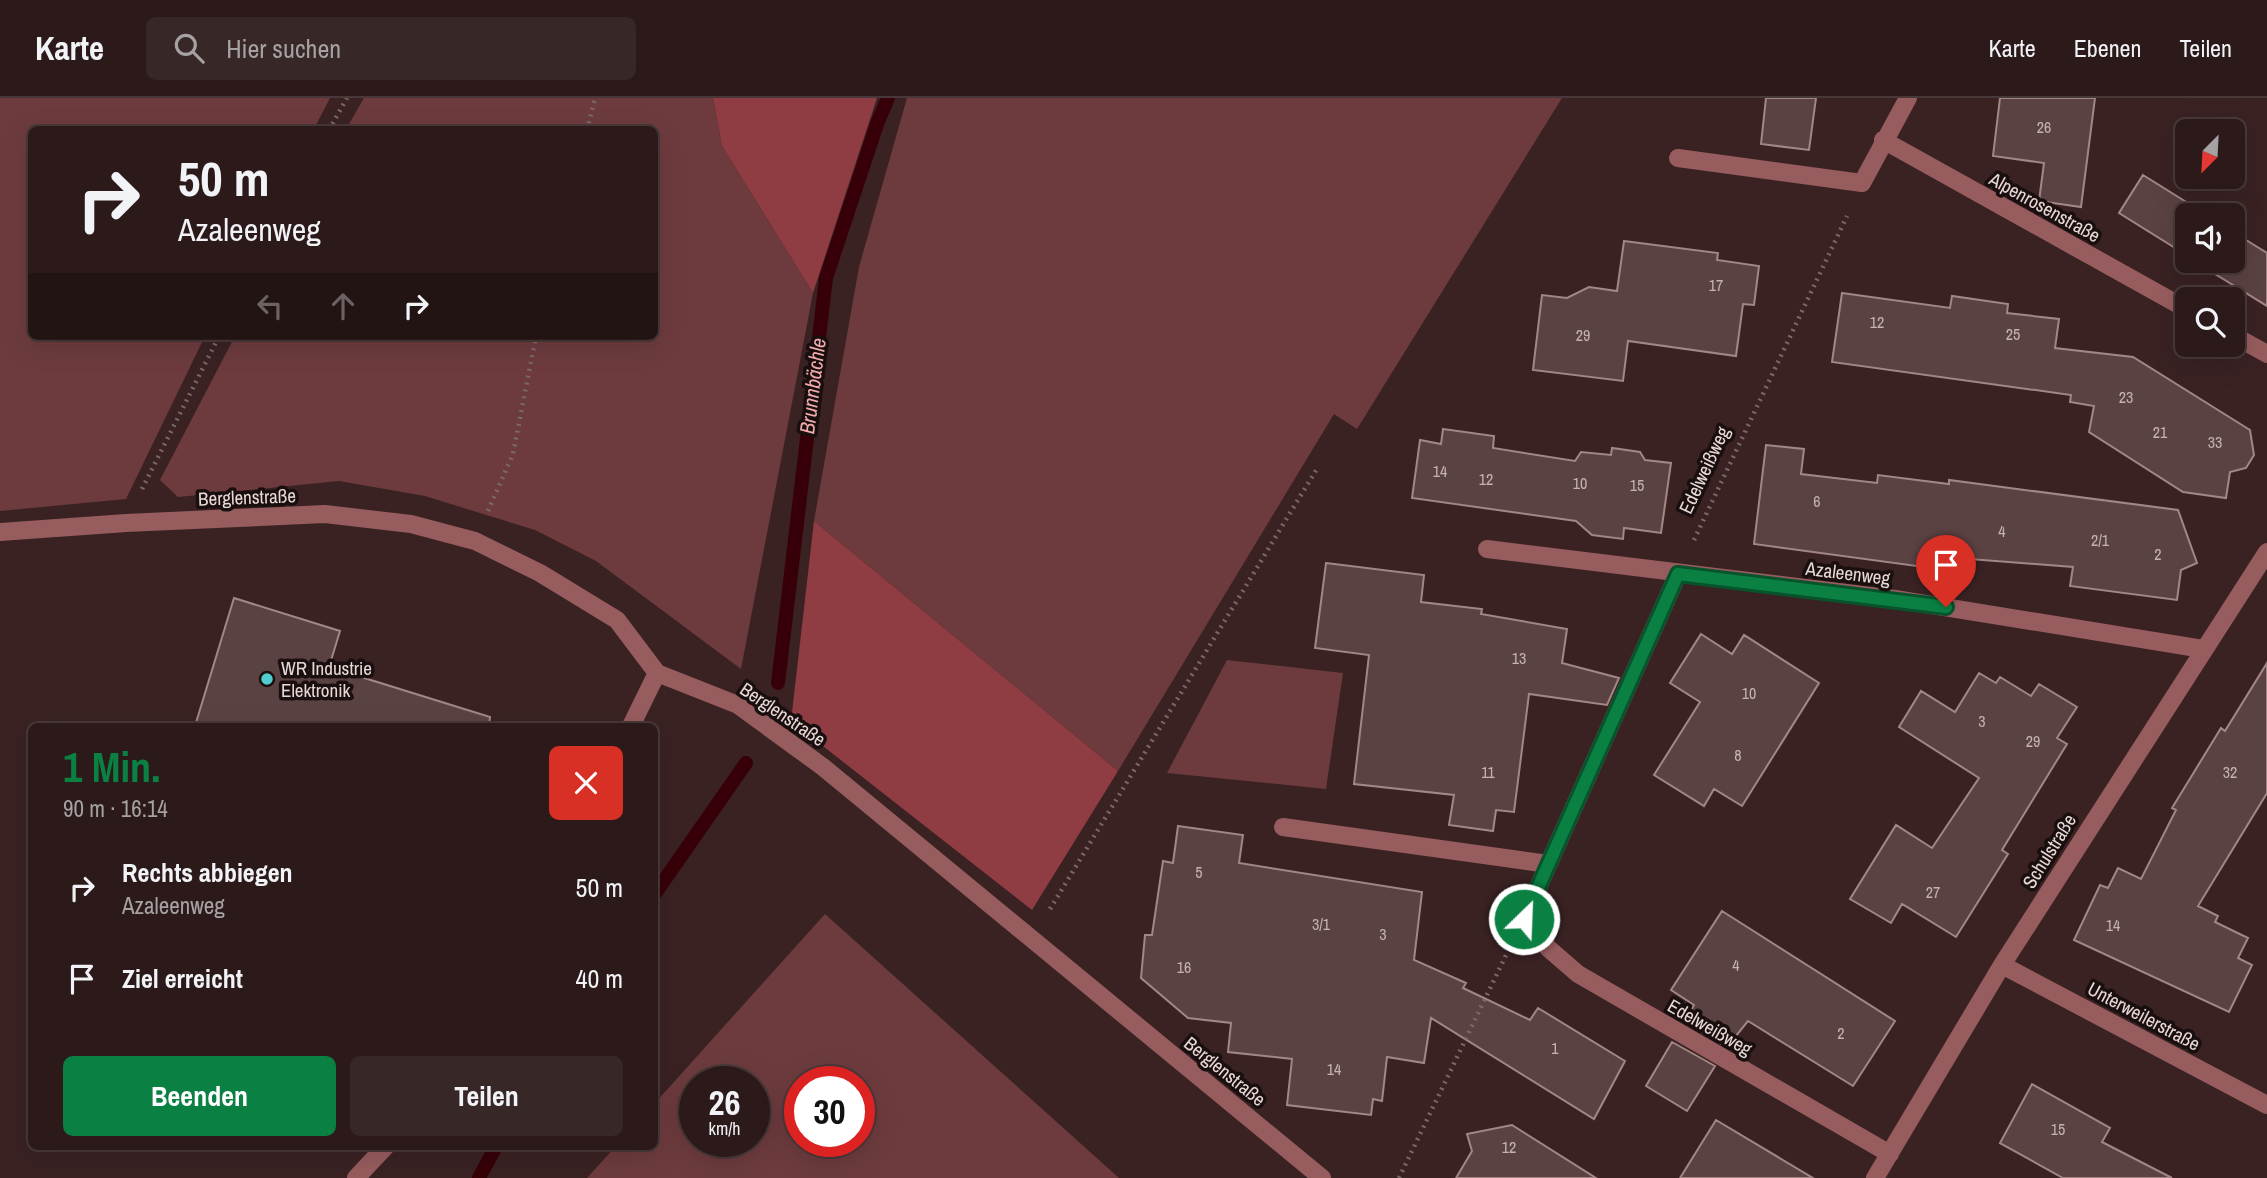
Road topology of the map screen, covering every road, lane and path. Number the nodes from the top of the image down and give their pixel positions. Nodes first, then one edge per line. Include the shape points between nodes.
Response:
1 (347, 98) edge
2 (595, 98) edge
3 (1908, 98) edge
4 (331, 126) edge
5 (588, 126) edge
6 (1883, 140) junction
7 (1678, 159) dead end
8 (1862, 183) junction
9 (2175, 303) edge
10 (217, 340) edge
11 (535, 340) edge
12 (2245, 342) edge
13 (2267, 354) edge
14 (1318, 467) dead end
15 (125, 523) junction
16 (0, 532) edge
17 (475, 541) junction
18 (1487, 550) dead end
19 (2267, 552) edge
20 (1678, 574) junction
21 (2203, 649) junction
22 (657, 673) junction
23 (632, 723) edge
24 (1283, 827) dead end
25 (1548, 864) junction
26 (1524, 919) junction
27 (1032, 939) junction
28 (2002, 965) junction
29 (2267, 1105) edge
30 (382, 1150) edge
31 (1889, 1154) junction
32 (356, 1178) edge
33 (1322, 1178) edge
34 (1399, 1178) edge
35 (1875, 1178) edge

1 - 4 path
2 - 5 path
3 - 6 street
6 - 8 street
6 - 9 street, Alpenrosenstraße
7 - 8 street
8 - 20 path, Edelweißweg
10 - 15 path
11 - 17 path via 513,454
12 - 13 street
14 - 27 path
15 - 16 street, Berglenstraße
15 - 17 street, Berglenstraße via 325,514 411,524
17 - 22 street, Berglenstraße via 540,573 617,620
18 - 20 street, Azaleenweg
19 - 21 street, Schulstraße
20 - 21 street, Azaleenweg via 1895,599
20 - 25 street
21 - 28 street, Schulstraße
22 - 23 street
22 - 27 street, Berglenstraße via 738,705 823,767
24 - 25 street
25 - 26 street
26 - 31 street, Edelweißweg via 1578,974
26 - 34 path
27 - 33 street, Berglenstraße
28 - 29 street, Unterweilerstraße
28 - 31 street, Schulstraße
30 - 32 street
31 - 35 street, Schulstraße

